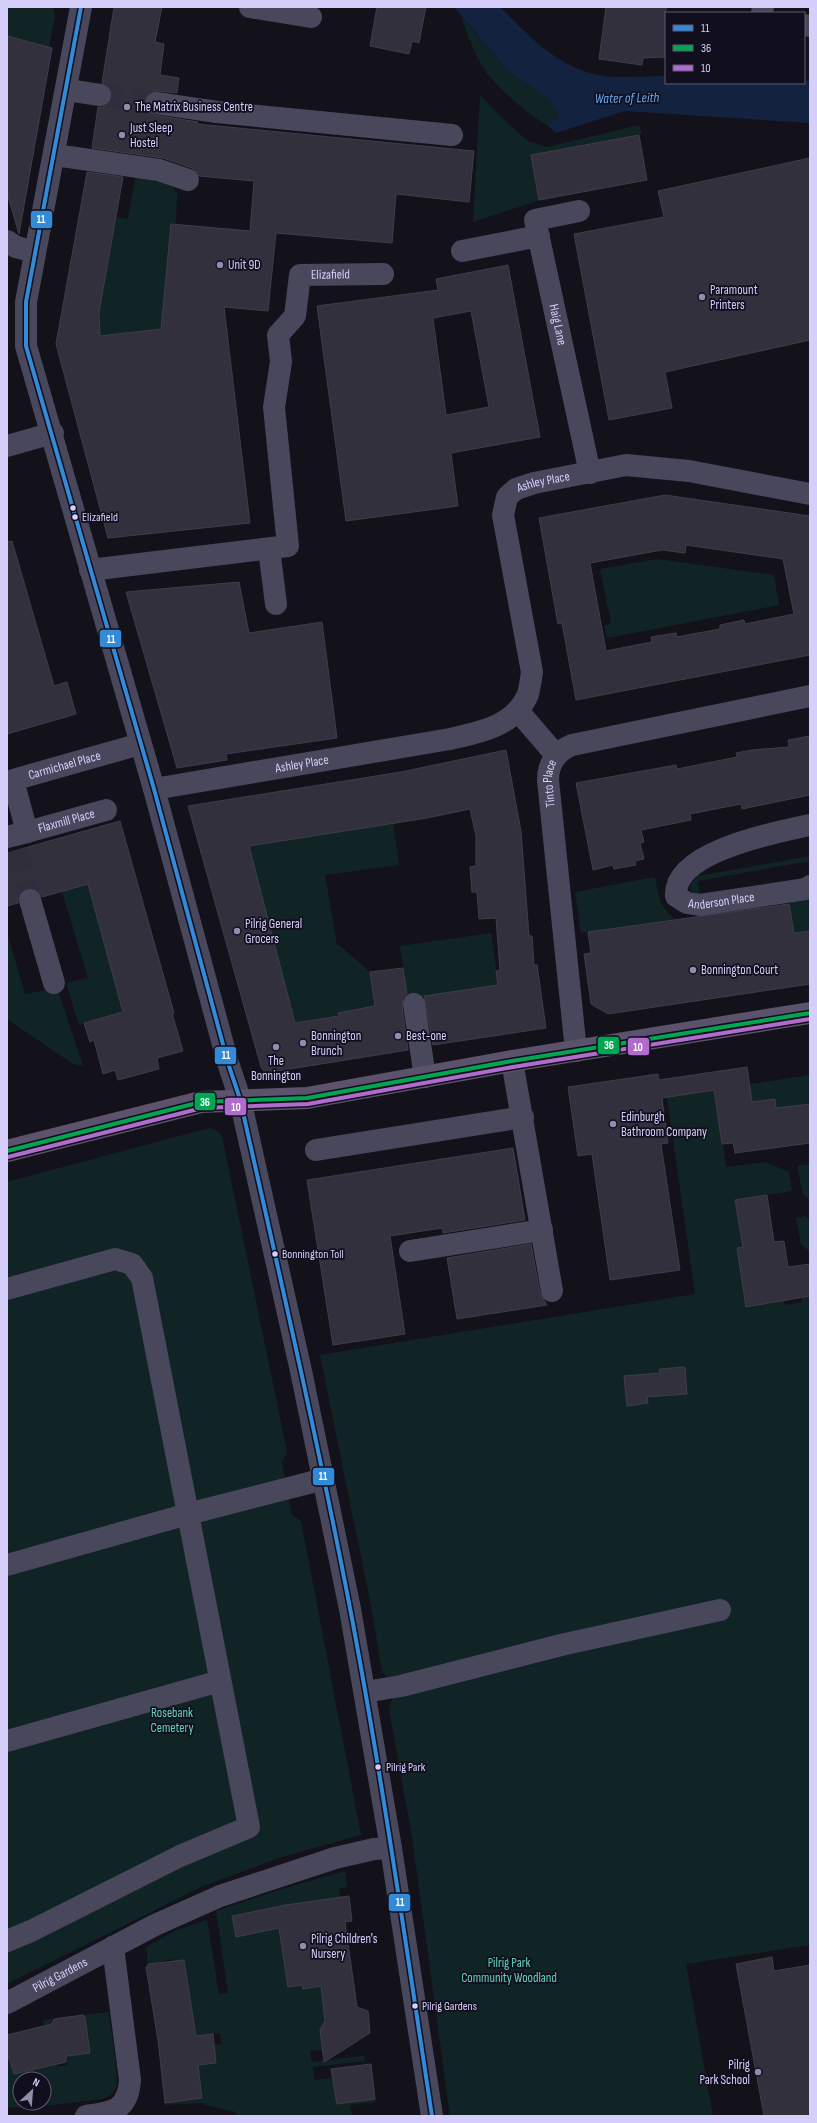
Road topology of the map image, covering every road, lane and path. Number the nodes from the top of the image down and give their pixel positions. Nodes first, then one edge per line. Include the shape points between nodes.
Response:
1 (81, 7) edge
2 (250, 7) edge
3 (280, 9) edge
4 (311, 17) dead end
5 (67, 90) junction
6 (100, 95) tunnel mouth
7 (156, 103) tunnel mouth
8 (452, 135) dead end
9 (55, 155) junction
10 (188, 180) dead end
11 (579, 212) dead end
12 (539, 236) junction
13 (7, 241) edge
14 (462, 250) dead end
15 (36, 252) junction
16 (383, 274) dead end
17 (16, 313) edge
18 (53, 434) junction
19 (7, 446) edge
20 (590, 472) junction
21 (810, 494) edge
22 (269, 549) junction
23 (90, 570) junction
24 (276, 604) dead end
25 (810, 696) edge
26 (518, 710) junction
27 (140, 744) junction
28 (556, 755) junction
29 (154, 789) junction
30 (106, 810) dead end
31 (810, 825) edge
32 (15, 839) edge
33 (810, 886) edge
34 (30, 900) tunnel mouth
35 (54, 983) dead end
36 (414, 1004) dead end
37 (810, 1013) edge
38 (576, 1051) junction
39 (512, 1061) junction
40 (425, 1077) junction
41 (240, 1099) junction
42 (523, 1117) junction
43 (316, 1150) dead end
44 (7, 1151) edge
45 (542, 1230) junction
46 (410, 1252) dead end
47 (7, 1289) edge
48 (552, 1291) dead end
49 (324, 1479) junction
50 (188, 1514) junction
51 (7, 1565) edge
52 (720, 1610) dead end
53 (220, 1680) junction
54 (364, 1692) junction
55 (7, 1741) edge
56 (391, 1848) junction
57 (7, 1941) edge
58 (113, 1947) junction
59 (7, 2003) edge
60 (86, 2116) edge
61 (432, 2116) edge

1 - 5 street
2 - 3 street
3 - 4 street
5 - 6 street
5 - 9 street
7 - 8 street via 217,112
9 - 10 street via 159,170
9 - 15 street
11 - 12 street, Haig Lane via 535,220
12 - 14 street
12 - 20 street, Haig Lane
13 - 15 street via 16,247
15 - 17 street
16 - 22 street, Elizafield via 300,275 295,316 278,335 281,362 274,407 288,546
17 - 18 street
18 - 19 street
18 - 23 street
20 - 21 street, Ashley Place via 626,465 653,467 689,471
20 - 26 street, Ashley Place via 534,483 516,489 507,497 503,515 532,672 528,694
22 - 23 street, Elizafield
22 - 24 street
23 - 27 street
25 - 28 street, Tinto Place via 572,745
26 - 28 street
26 - 29 street, Ashley Place via 511,718 489,729 450,739
27 - 29 street
27 - 32 street, Carmichael Place via 13,780
28 - 38 street, Tinto Place via 549,770 548,780
29 - 41 street
30 - 32 street, Flaxmill Place
31 - 33 street, Anderson Place via 757,838 708,855 692,866 680,879 676,896 687,903 700,905 806,889
34 - 35 street
36 - 40 street
37 - 38 main road
38 - 39 main road
39 - 40 main road
39 - 42 street
40 - 41 main road via 306,1098
41 - 44 main road via 201,1102
41 - 49 street
42 - 43 street
42 - 45 street
45 - 46 street
45 - 48 street
47 - 50 street via 115,1259 124,1260 138,1270 142,1278
49 - 50 street
49 - 54 street
50 - 51 street
50 - 53 street
52 - 54 street via 561,1645 401,1686
53 - 55 street
53 - 57 street via 249,1827 180,1856
54 - 56 street
56 - 58 street, Pilrig Gardens via 374,1849 335,1858 220,1896
56 - 61 street
58 - 59 street, Pilrig Gardens
58 - 60 street via 130,2089 124,2102 116,2110

